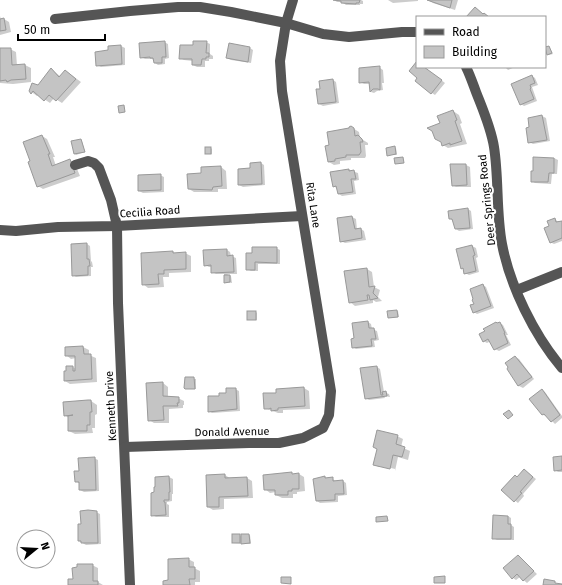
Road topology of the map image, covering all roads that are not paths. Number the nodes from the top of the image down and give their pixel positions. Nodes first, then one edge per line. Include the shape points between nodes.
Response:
1 (129, 0) edge
2 (293, 0) edge
3 (130, 11) junction
4 (55, 19) dead end
5 (286, 23) junction
6 (416, 32) edge
7 (466, 68) edge
8 (74, 165) dead end
9 (302, 216) junction
10 (117, 226) junction
11 (0, 230) edge
12 (562, 272) edge
13 (517, 290) junction
14 (562, 368) edge
15 (329, 415) joint
16 (125, 447) junction
17 (130, 585) edge

1 - 3 street
2 - 5 street, Rita Lane
3 - 4 street
3 - 5 street via 200,7
5 - 6 street via 323,34 349,37
5 - 9 street, Rita Lane via 280,61 282,91
7 - 13 street, Deer Springs Road via 487,120 494,147 502,244
8 - 10 street, Kenneth Drive via 88,161 94,162 99,168
9 - 10 street, Cecilia Road
9 - 15 street, Rita Lane via 331,391
10 - 11 street, Cecilia Road
10 - 16 street, Kenneth Drive
12 - 13 street
13 - 14 street, Deer Springs Road via 538,335
15 - 16 street, Donald Avenue via 323,428 317,432 279,443
16 - 17 street, Kenneth Drive

